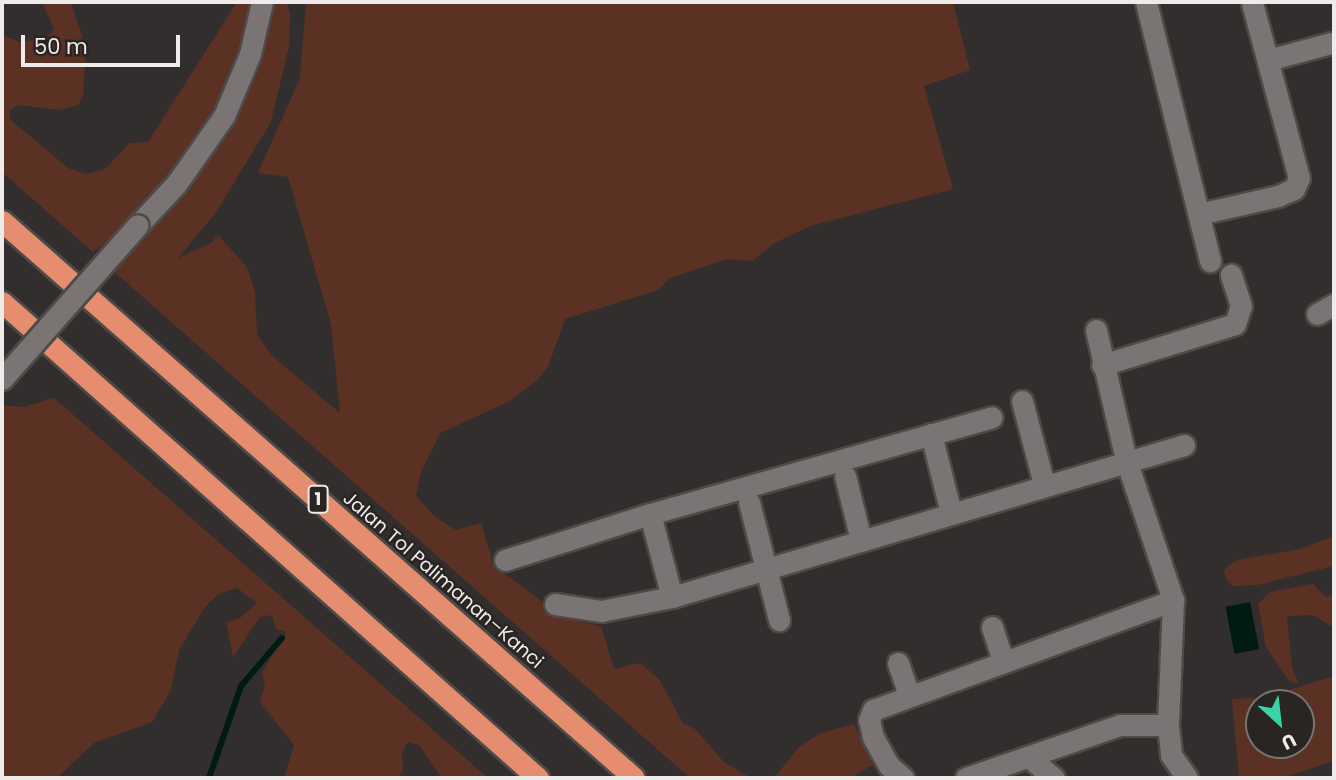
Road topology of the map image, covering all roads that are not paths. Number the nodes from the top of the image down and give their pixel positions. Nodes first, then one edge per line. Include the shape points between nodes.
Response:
1 (262, 2) edge
2 (1146, 2) edge
3 (1252, 2) edge
4 (1331, 43) dead end
5 (1268, 60) junction
6 (1199, 214) junction
7 (2, 221) edge
8 (1210, 261) dead end
9 (1231, 275) dead end
10 (2, 302) edge
11 (1096, 330) dead end
12 (1102, 365) junction
13 (2, 379) edge
14 (1023, 401) dead end
15 (992, 417) dead end
16 (930, 434) junction
17 (1184, 445) dead end
18 (1126, 460) junction
19 (845, 476) dead end
20 (1044, 484) junction
21 (749, 502) dead end
22 (951, 513) junction
23 (650, 514) junction
24 (861, 540) junction
25 (505, 560) dead end
26 (766, 569) junction
27 (672, 597) junction
28 (1173, 600) junction
29 (555, 604) dead end
30 (779, 620) dead end
31 (992, 627) dead end
32 (1003, 661) junction
33 (898, 663) dead end
34 (909, 695) junction
35 (1168, 725) junction
36 (1030, 758) junction
37 (538, 778) edge
38 (634, 778) edge
39 (904, 778) edge
40 (966, 778) edge
41 (1054, 778) edge
42 (1187, 778) edge

1 - 13 street, bridge via 250,54 224,116 177,183
2 - 6 street
3 - 5 street
4 - 5 street
5 - 6 street via 1299,178 1294,188
6 - 8 street
7 - 38 highway, Jalan Tol Palimanan–Kanci / 1
9 - 12 street via 1241,306 1235,324
10 - 37 highway
11 - 12 street
12 - 18 street
14 - 20 street
15 - 16 street
16 - 22 street
16 - 23 street
17 - 18 street
18 - 20 street
18 - 28 street
19 - 24 street
20 - 22 street
21 - 26 street
22 - 24 street
23 - 25 street
23 - 27 street
24 - 26 street
26 - 27 street
26 - 30 street
27 - 29 street via 601,611
28 - 32 street
28 - 35 street
31 - 32 street
32 - 34 street
33 - 34 street
34 - 39 street via 873,710 869,720 889,765
35 - 36 street via 1120,725
35 - 42 street via 1171,755
36 - 40 street
36 - 41 street

